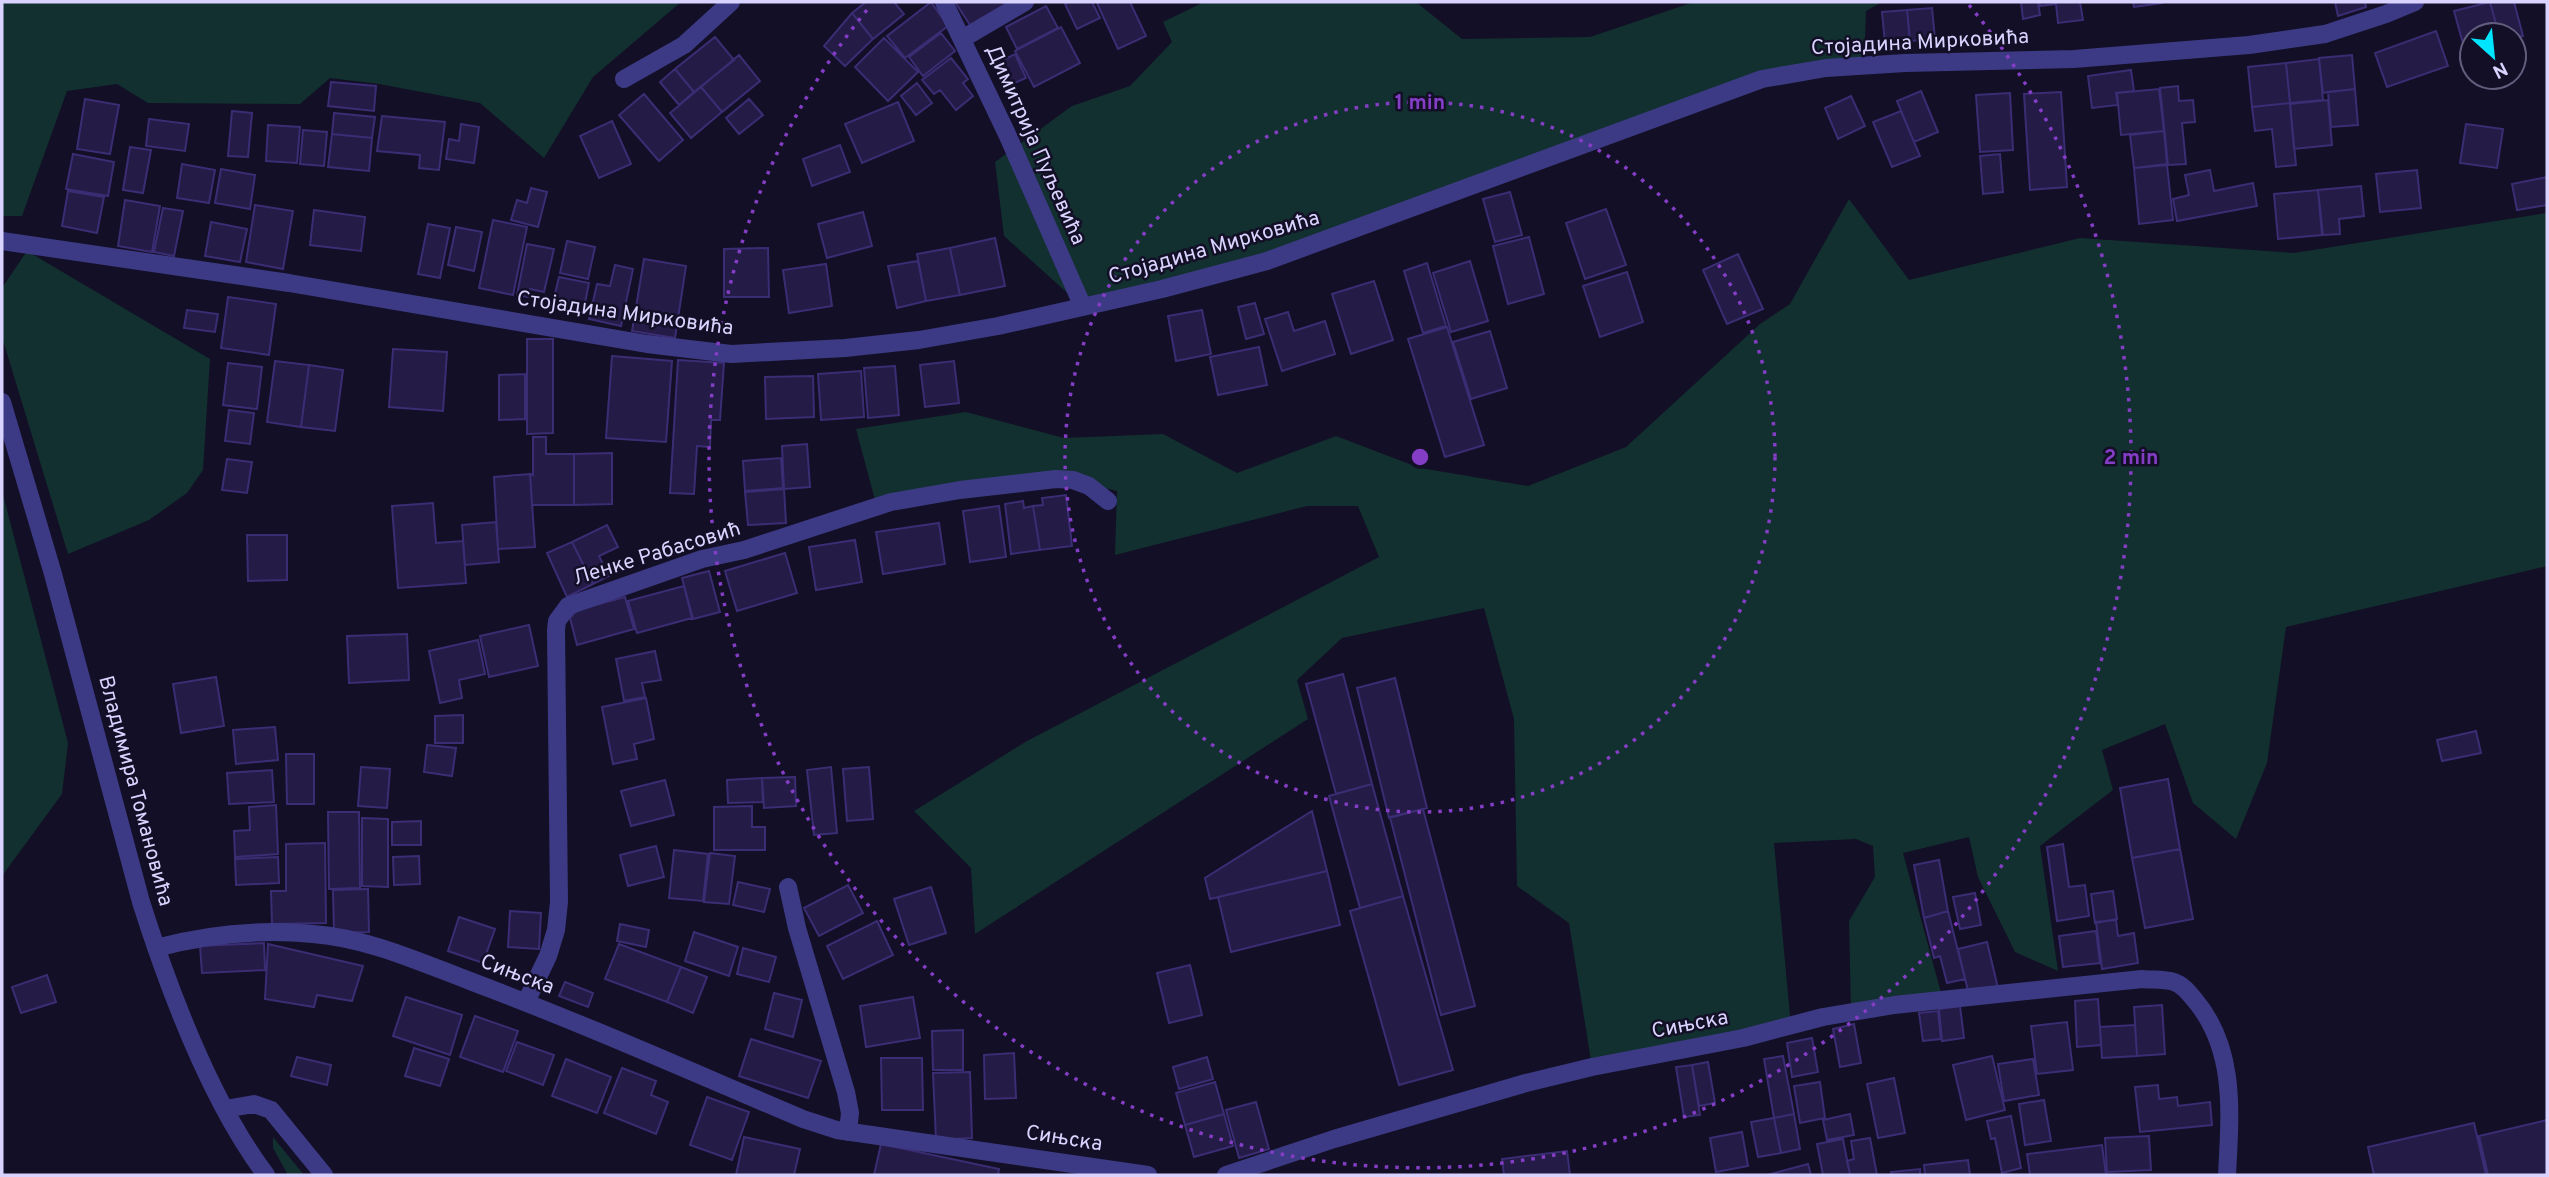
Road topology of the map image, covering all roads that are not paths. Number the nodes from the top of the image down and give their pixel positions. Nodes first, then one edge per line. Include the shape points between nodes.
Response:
1 (731, 2) edge
2 (944, 2) edge
3 (1026, 2) edge
4 (2415, 2) edge
5 (962, 38) junction
6 (624, 79) dead end
7 (2, 241) edge
8 (1083, 307) junction
9 (2, 402) edge
10 (1108, 501) dead end
11 (788, 887) dead end
12 (156, 948) junction
13 (526, 1002) junction
14 (225, 1109) junction
15 (848, 1132) junction
16 (266, 1175) edge
17 (324, 1175) edge
18 (1148, 1175) edge
19 (1226, 1175) edge
20 (2227, 1175) edge

1 - 6 street via 684,45
2 - 5 street, Димитрија Пуљевића
3 - 5 street
4 - 8 street, Стојадина Мирковића via 2325,34 2249,45 1826,68 1762,79 1267,261
5 - 8 street, Димитрија Пуљевића
7 - 8 street, Стојадина Мирковића via 731,354 919,340
9 - 12 street, Владимира Томановића
10 - 13 street, Ленке Рабасовић via 1089,486 1056,480 891,502 744,550 702,559 568,606 556,630 559,902 548,956
11 - 15 street via 846,1092
12 - 13 street, Сињска via 223,934 315,934 368,944
12 - 14 street, Владимира Томановића
13 - 15 street, Сињска via 803,1119
14 - 16 street, Владимира Томановића
14 - 17 street via 254,1104 271,1110
15 - 18 street, Сињска
19 - 20 street, Сињска via 1526,1083 1822,1017 1894,1004 2142,979 2174,982 2185,988 2204,1010 2221,1048 2230,1108

